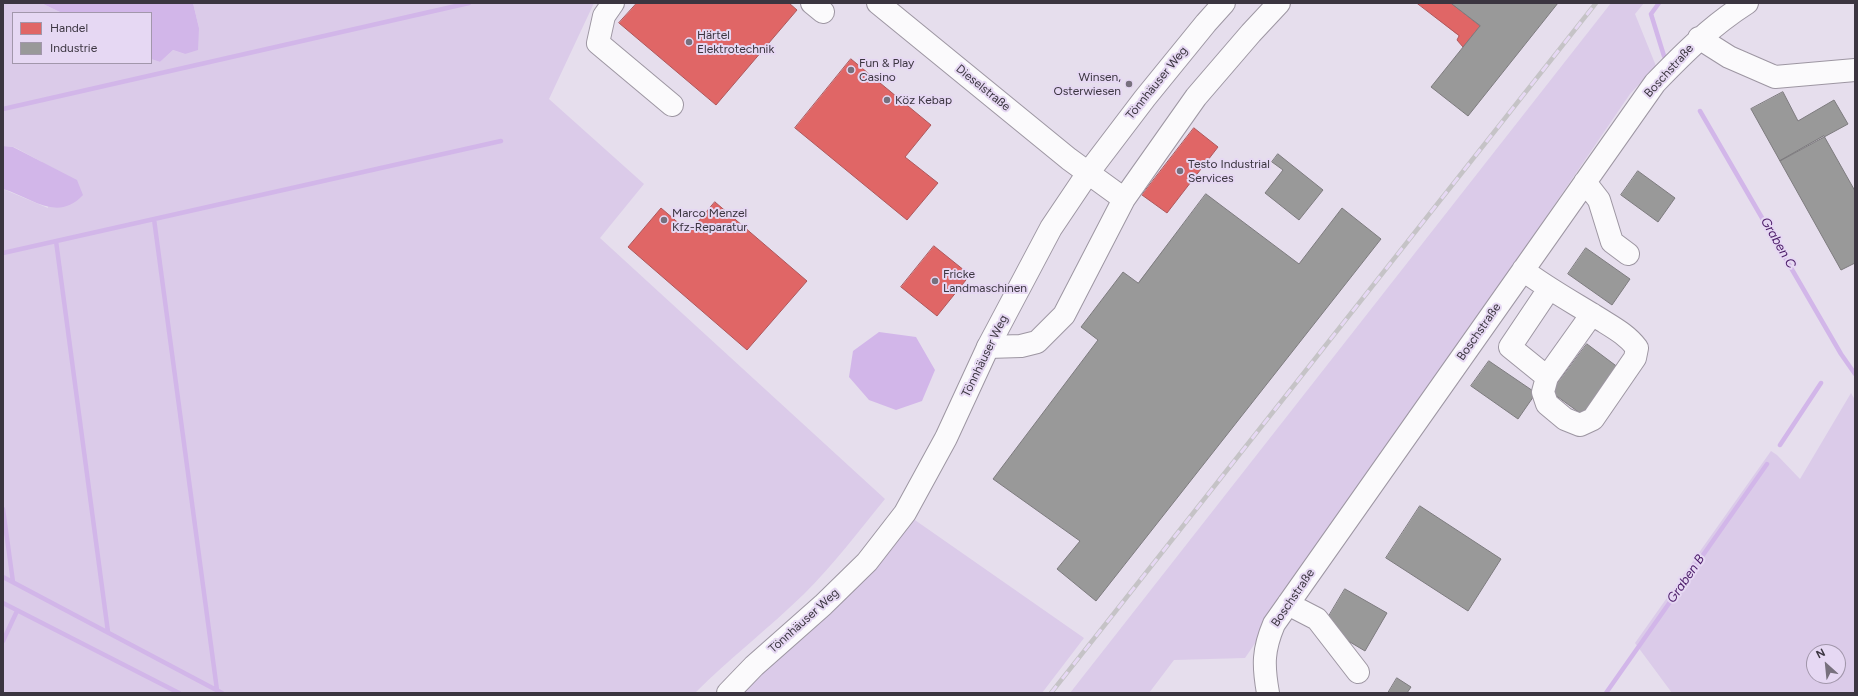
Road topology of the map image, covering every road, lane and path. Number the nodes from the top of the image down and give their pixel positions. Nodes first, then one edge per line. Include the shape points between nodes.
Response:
1 (613, 3) edge
2 (878, 3) edge
3 (1224, 3) edge
4 (1279, 3) edge
5 (1747, 3) edge
6 (1699, 38) junction
7 (1852, 76) edge
8 (672, 105) dead end
9 (1088, 173) junction
10 (1585, 182) junction
11 (1124, 199) junction
12 (1628, 254) dead end
13 (1523, 270) junction
14 (1549, 289) junction
15 (1592, 314) junction
16 (988, 347) junction
17 (1547, 377) junction
18 (1288, 604) junction
19 (1358, 672) dead end
20 (728, 693) edge
21 (1268, 693) edge

1 - 8 street via 604,16 598,43
2 - 9 street, Dieselstraße
3 - 9 street, Tönnhäuser Weg
4 - 11 street via 1196,97
5 - 6 street, Boschstraße
6 - 7 street via 1729,57 1775,77
6 - 10 street, Boschstraße via 1655,83
9 - 11 street, Dieselstraße
9 - 16 street, Tönnhäuser Weg via 1051,228
10 - 12 street via 1599,200 1612,242
10 - 13 street, Boschstraße
11 - 16 street via 1064,315 1037,342 1021,346
13 - 14 street
13 - 18 street, Boschstraße
14 - 15 street
14 - 17 street via 1510,347
15 - 17 street
15 - 17 street via 1630,339 1637,348 1635,358 1593,419 1580,425 1565,419 1547,404 1543,392
16 - 20 street, Tönnhäuser Weg via 946,438 905,514 867,562
18 - 19 street via 1317,619
18 - 21 street, Boschstraße via 1274,624 1266,643 1263,661

